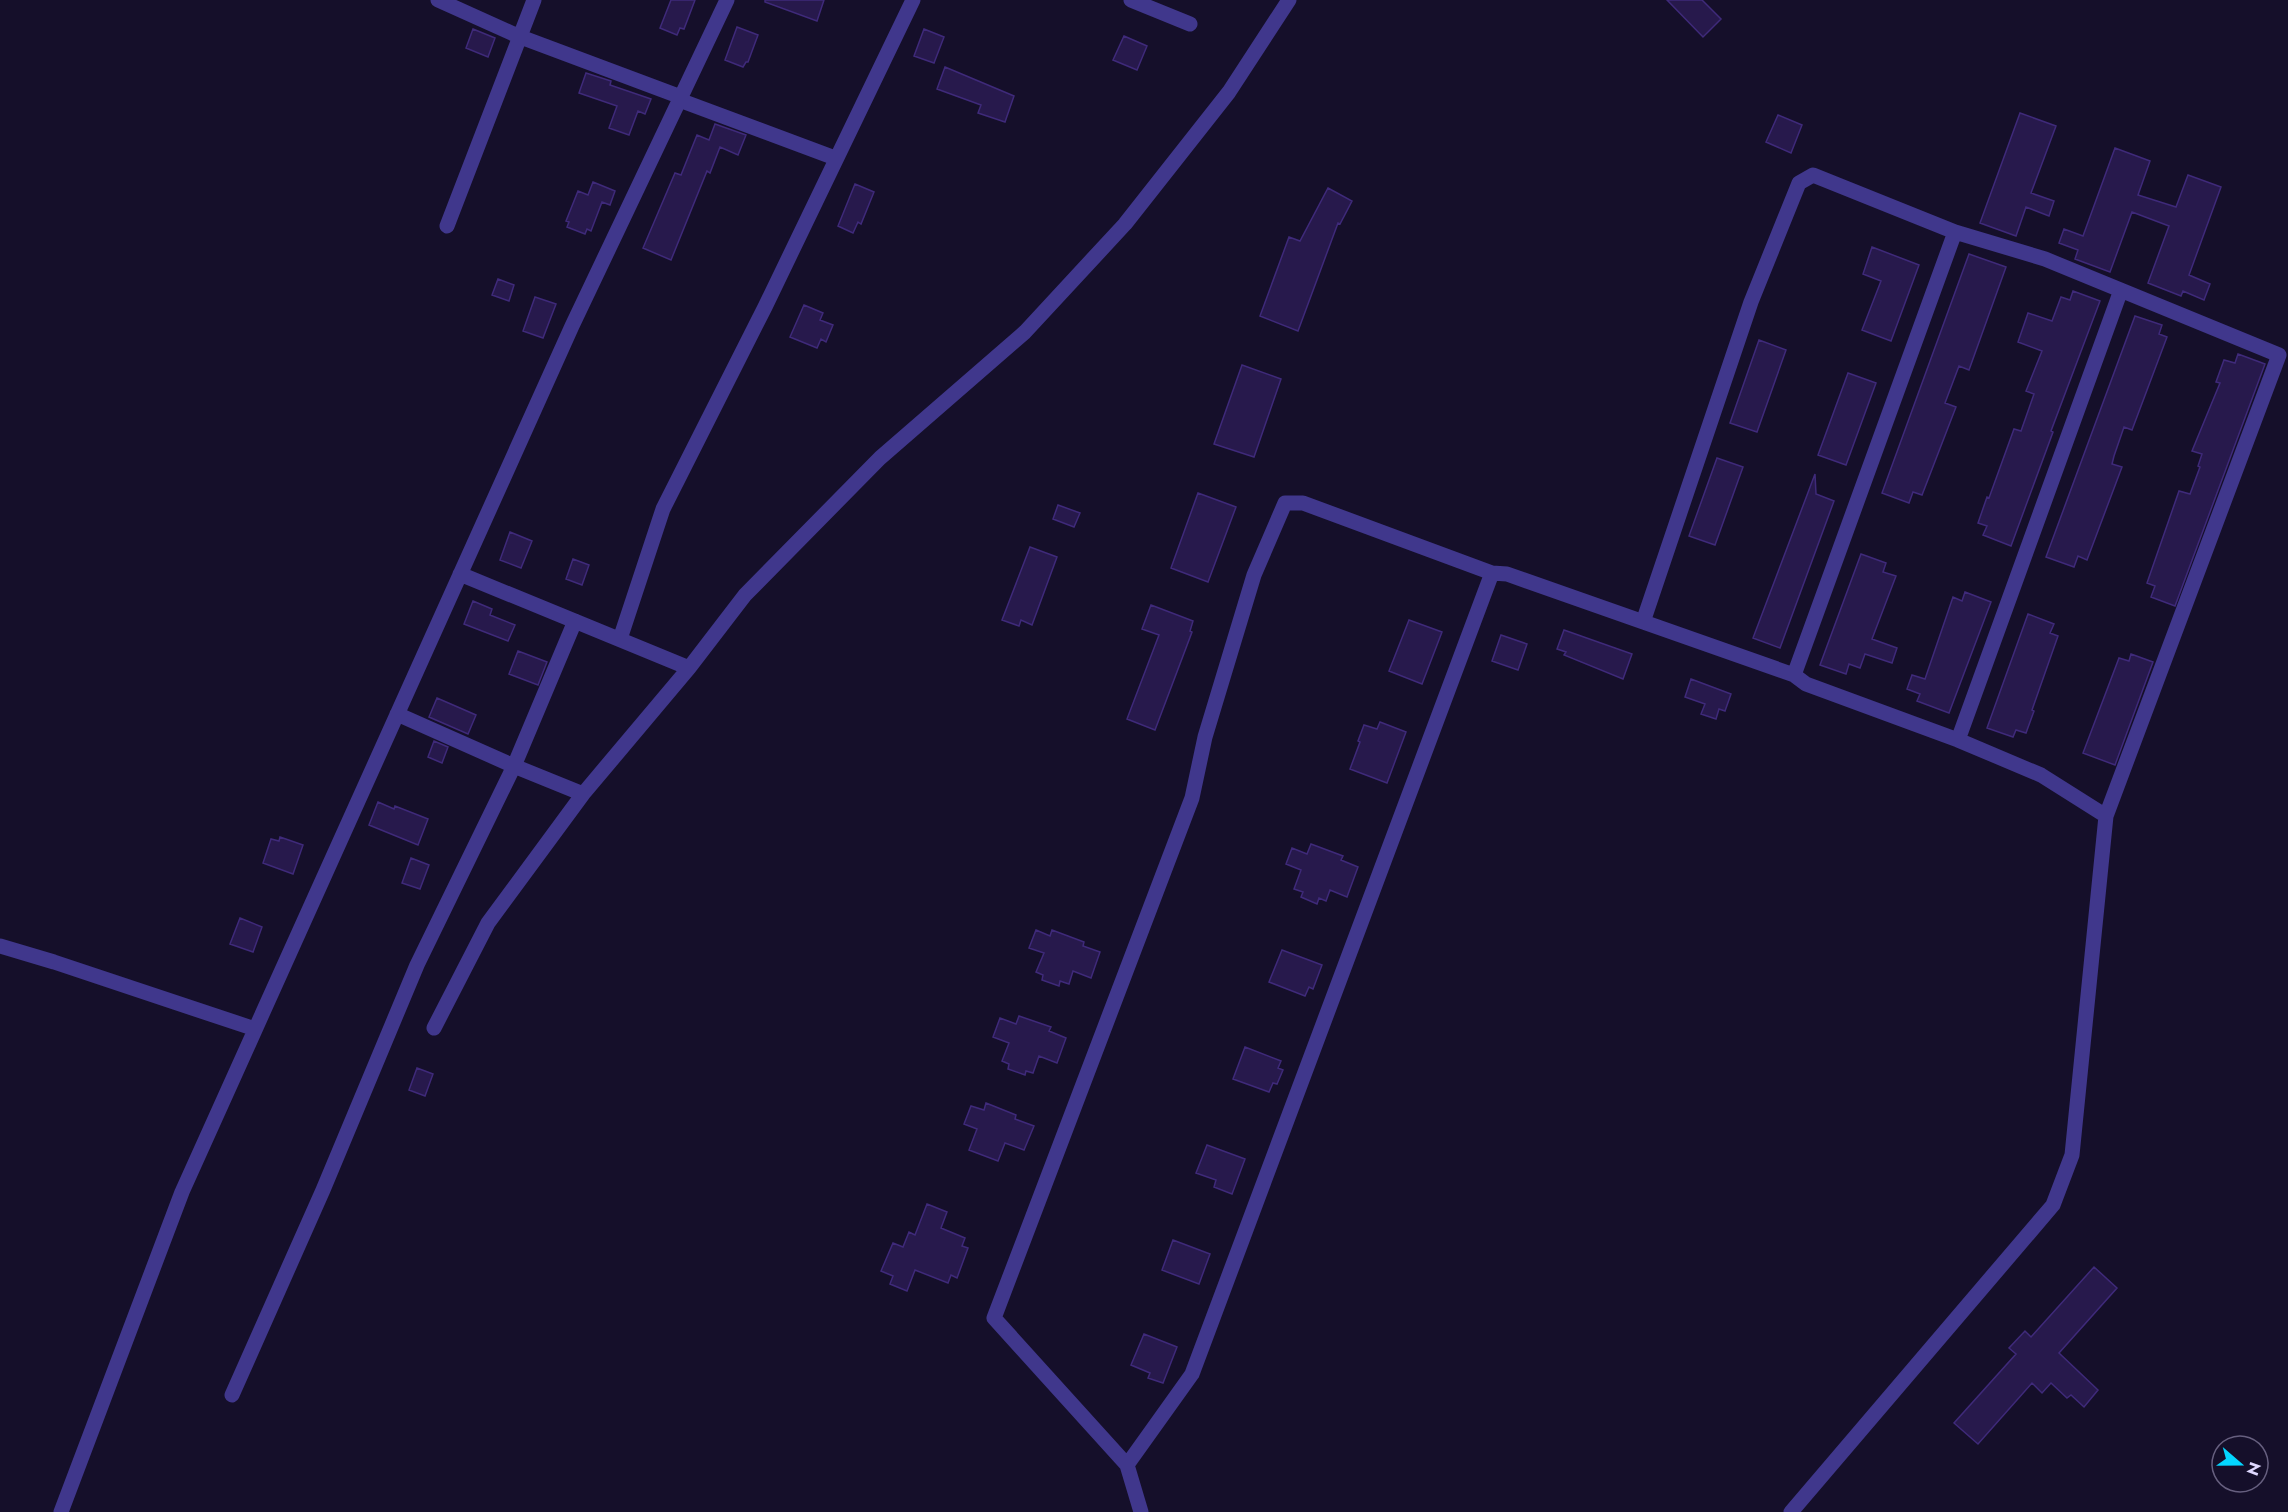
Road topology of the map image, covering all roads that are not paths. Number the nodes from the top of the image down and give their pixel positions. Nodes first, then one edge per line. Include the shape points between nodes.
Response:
1 (438, 0) edge
2 (534, 0) edge
3 (727, 0) edge
4 (913, 0) edge
5 (1131, 0) edge
6 (1288, 0) edge
7 (1190, 24) dead end
8 (518, 36) junction
9 (681, 97) junction
10 (835, 158) junction
11 (447, 226) dead end
12 (1955, 232) junction
13 (2121, 290) junction
14 (1492, 573) junction
15 (460, 574) junction
16 (575, 621) junction
17 (1643, 622) junction
18 (620, 639) junction
19 (689, 668) junction
20 (1794, 675) junction
21 (397, 714) junction
22 (1958, 740) junction
23 (514, 766) junction
24 (583, 794) junction
25 (2106, 816) junction
26 (0, 946) edge
27 (434, 1028) dead end
28 (255, 1029) junction
29 (232, 1395) dead end
30 (1126, 1465) junction
31 (60, 1512) edge
32 (1141, 1512) edge
33 (1791, 1512) edge

1 - 8 street
2 - 8 street
3 - 9 street
4 - 10 street
5 - 7 street
6 - 19 street via 1229,92 1125,224 1025,332 880,458 784,555 745,595
8 - 9 street
8 - 11 street
9 - 10 street via 682,101
9 - 15 street
10 - 18 street via 663,509
12 - 13 street via 2045,259
12 - 17 street via 1813,175 1799,183 1751,302
12 - 20 street
13 - 22 street
13 - 25 street via 2278,355
14 - 17 street via 1507,574
14 - 30 street via 1192,1374
14 - 30 street via 1303,503 1286,503 1254,575 1205,737 1192,798 994,1318
15 - 16 street
15 - 21 street
16 - 18 street
16 - 23 street
17 - 20 street
18 - 19 street
19 - 24 street
20 - 22 street via 1806,684
21 - 23 street
21 - 28 street
22 - 25 street via 2041,775
23 - 24 street
23 - 29 street via 417,965
24 - 27 street via 488,923
25 - 33 street via 2072,1155 2053,1205
26 - 28 street
28 - 31 street via 182,1192
30 - 32 street

